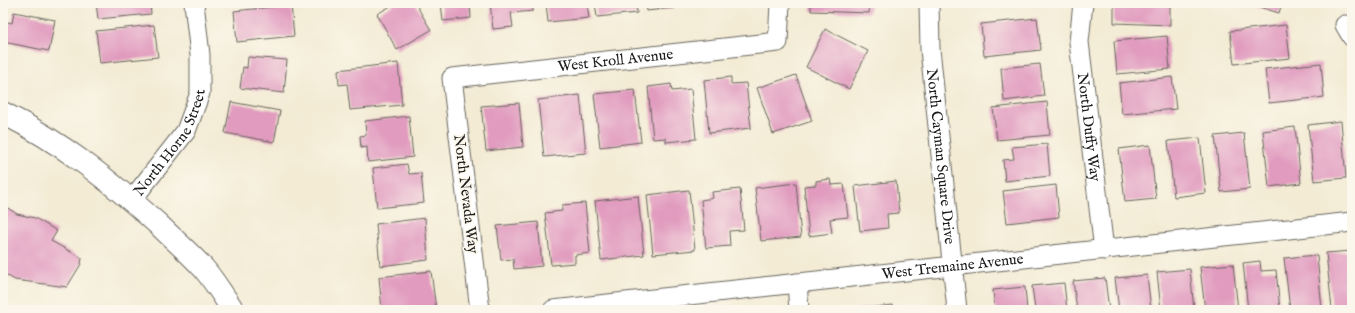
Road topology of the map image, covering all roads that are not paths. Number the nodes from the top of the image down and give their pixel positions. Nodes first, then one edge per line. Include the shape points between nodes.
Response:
1 (194, 3) edge
2 (780, 3) edge
3 (929, 3) edge
4 (1083, 3) edge
5 (452, 78) joint
6 (3, 113) edge
7 (132, 200) junction
8 (1352, 222) edge
9 (1104, 250) junction
10 (953, 266) junction
11 (797, 283) junction
12 (233, 310) edge
13 (480, 310) edge
14 (553, 310) edge
15 (799, 310) edge
16 (956, 310) edge

1 - 7 street, North Horne Street via 200,55 200,93 186,131
2 - 5 street, West Kroll Avenue via 778,42
3 - 10 street, North Cayman Square Drive via 930,49
4 - 9 street, North Duffy Way via 1079,42
5 - 13 street, North Nevada Way
6 - 7 street via 61,145
7 - 12 street, North Horne Street via 205,270
8 - 9 street, West Tremaine Avenue
9 - 10 street, West Tremaine Avenue
10 - 11 street, West Tremaine Avenue
10 - 16 street, North Cayman Square Drive
11 - 14 street, West Tremaine Avenue
11 - 15 street

